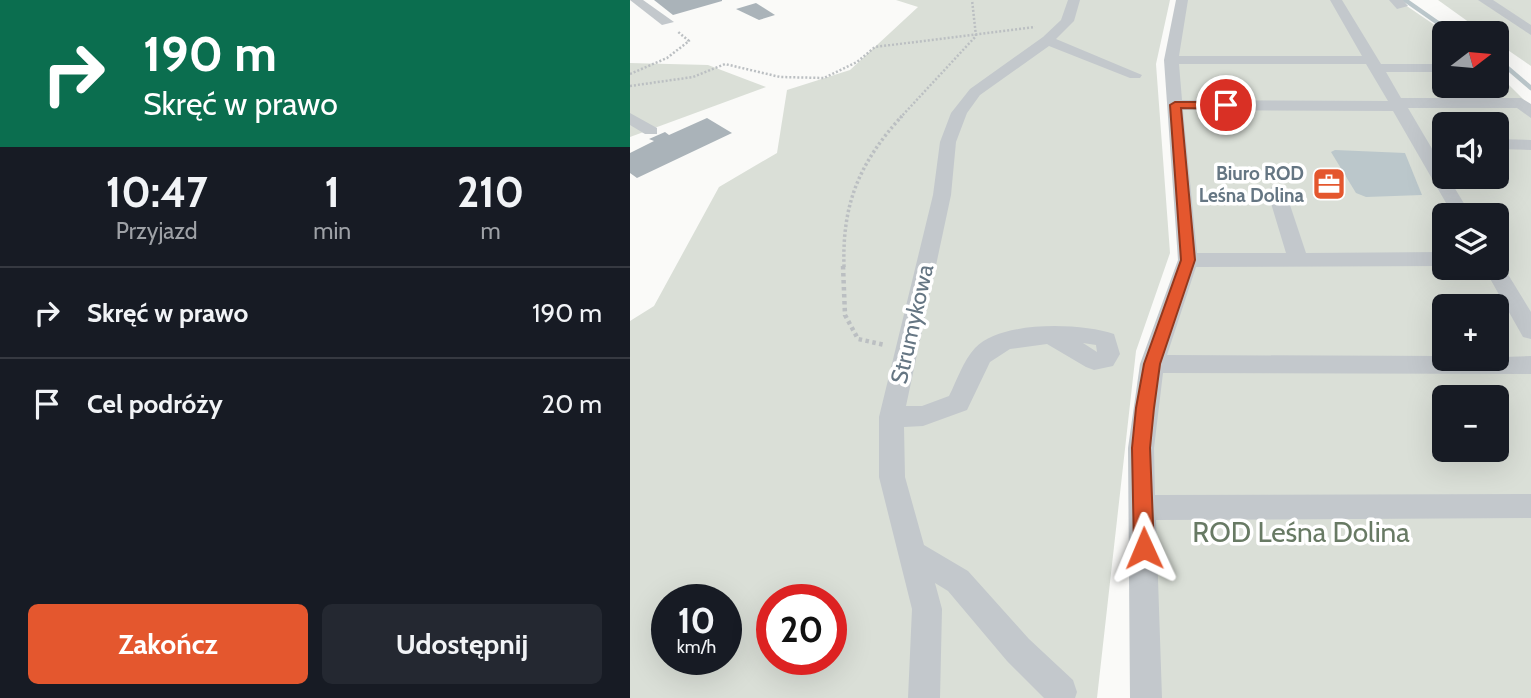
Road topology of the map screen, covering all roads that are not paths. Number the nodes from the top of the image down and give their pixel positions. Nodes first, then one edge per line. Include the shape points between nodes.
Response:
1 (635, 0) edge
2 (1182, 0) edge
3 (1336, 0) edge
4 (1484, 0) edge
5 (1070, 10) edge
6 (667, 22) road end
7 (1531, 31) edge
8 (1046, 40) junction
9 (1171, 60) junction
10 (1376, 64) junction
11 (1432, 67) edge
12 (1135, 75) dead end
13 (1175, 105) junction
14 (1400, 105) junction
15 (1531, 113) edge
16 (630, 118) edge
17 (651, 131) dead end
18 (1422, 144) junction
19 (1432, 144) edge
20 (1509, 144) edge
21 (1531, 145) edge
22 (1276, 190) dead end
23 (1455, 203) edge
24 (1298, 258) junction
25 (1432, 259) edge
26 (1188, 260) junction
27 (1501, 280) edge
28 (1531, 331) edge
29 (1054, 337) dead end
30 (1152, 364) junction
31 (1531, 365) edge
32 (891, 417) junction
33 (1531, 506) edge
34 (1143, 508) junction
35 (913, 554) junction
36 (1061, 692) dead end
37 (924, 698) edge
38 (1146, 698) edge

1 - 6 street
2 - 9 street
3 - 10 lane
4 - 7 street
5 - 8 street, Strumykowa
8 - 12 lane
8 - 32 street, Strumykowa via 975,92 951,129 942,195
9 - 10 street
9 - 13 street
10 - 11 street
10 - 14 lane
13 - 14 lane
13 - 26 street
14 - 15 street via 1521,103
14 - 18 lane
16 - 17 street
18 - 19 street
18 - 23 lane
20 - 21 street
22 - 24 street
24 - 25 street
24 - 26 street
26 - 30 street
27 - 28 street
29 - 32 street via 997,343 985,351 958,403 923,416
30 - 31 street
30 - 34 street via 1141,448
32 - 35 street, Strumykowa via 892,477
33 - 34 street
34 - 38 street
35 - 36 street via 958,581
35 - 37 street, Strumykowa via 927,609

